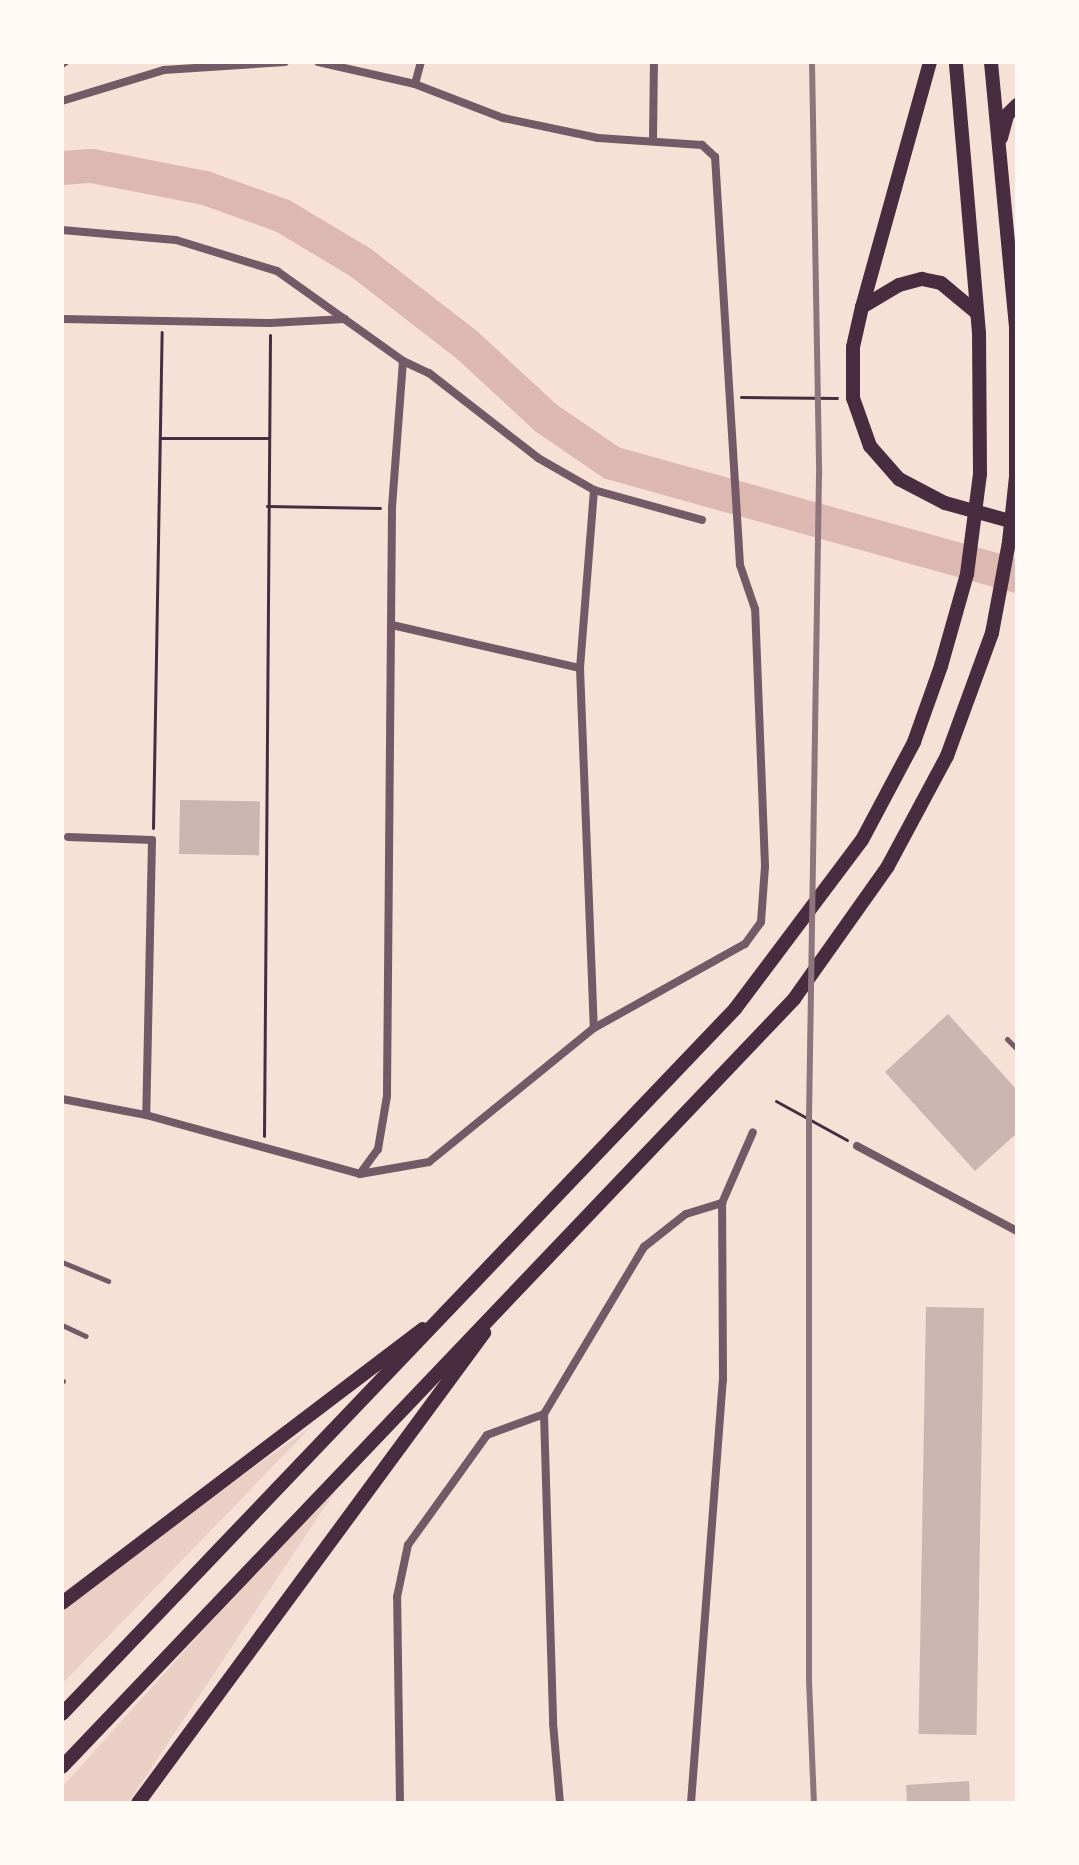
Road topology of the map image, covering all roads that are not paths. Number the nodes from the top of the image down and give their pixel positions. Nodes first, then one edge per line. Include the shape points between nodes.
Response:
1 (285, 62) edge
2 (318, 62) edge
3 (421, 62) edge
4 (654, 62) edge
5 (930, 62) edge
6 (956, 62) edge
7 (991, 62) edge
8 (415, 84) junction
9 (62, 101) edge
10 (1017, 105) edge
11 (653, 140) junction
12 (999, 146) junction
13 (62, 230) edge
14 (862, 307) junction
15 (977, 313) junction
16 (346, 318) junction
17 (62, 319) edge
18 (403, 361) junction
19 (1016, 476) edge
20 (594, 490) junction
21 (702, 520) dead end
22 (1017, 523) edge
23 (392, 625) junction
24 (580, 668) junction
25 (68, 837) dead end
26 (594, 1028) junction
27 (1007, 1039) dead end
28 (1017, 1049) edge
29 (63, 1100) edge
30 (62, 1111) edge
31 (146, 1115) junction
32 (753, 1132) dead end
33 (857, 1146) road end
34 (360, 1174) junction
35 (722, 1203) junction
36 (1017, 1231) edge
37 (62, 1262) edge
38 (525, 1278) junction
39 (108, 1281) dead end
40 (462, 1300) junction
41 (62, 1325) edge
42 (86, 1336) dead end
43 (544, 1414) junction
44 (62, 1603) edge
45 (62, 1714) edge
46 (62, 1767) edge
47 (138, 1803) edge
48 (400, 1803) edge
49 (560, 1803) edge
50 (691, 1803) edge

1 - 9 street via 164,70
2 - 8 street
3 - 8 street
4 - 11 street
5 - 14 main road
6 - 15 main road
7 - 12 main road
8 - 11 street via 503,118 598,138
10 - 12 main road via 1007,115
11 - 26 street via 702,145 715,157 740,565 755,609 765,866 761,922 745,944
12 - 19 main road via 1016,327
13 - 16 street via 176,240 277,271
14 - 15 main road via 899,285 922,279 941,283
14 - 22 main road via 853,347 853,398 870,446 899,479 945,503
15 - 40 main road via 980,474 967,574 914,742 862,840 762,976
16 - 17 street via 270,323
16 - 18 street
18 - 20 street via 429,373 538,458
18 - 23 street via 392,508
19 - 38 main road via 998,605 975,677 947,756 888,866 794,999
20 - 21 street
20 - 24 street
23 - 24 street
23 - 34 street via 387,1096 378,1149
24 - 26 street
25 - 31 street via 152,840
26 - 34 street via 429,1162
27 - 28 lane
29 - 30 street
29 - 31 street
31 - 34 street
32 - 35 street
33 - 36 street
35 - 43 street via 686,1214 644,1247
35 - 50 street via 723,1380
37 - 39 lane
38 - 46 main road
38 - 47 main road
40 - 44 main road
40 - 45 main road
41 - 42 lane
43 - 48 street via 487,1435 408,1545 397,1597
43 - 49 street

